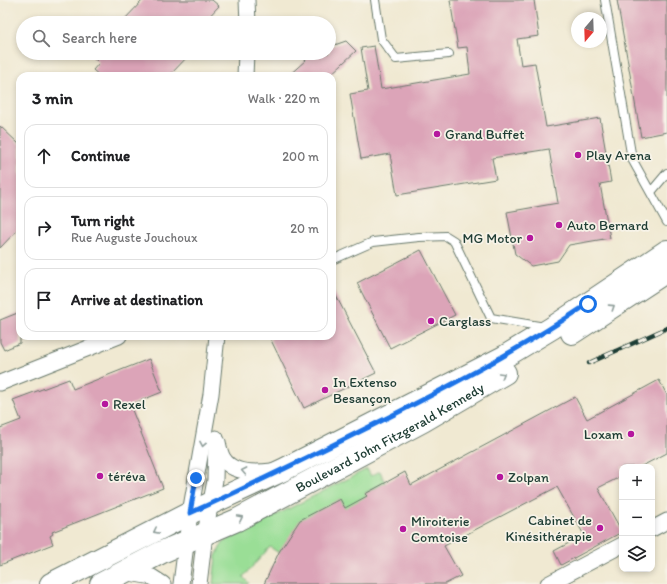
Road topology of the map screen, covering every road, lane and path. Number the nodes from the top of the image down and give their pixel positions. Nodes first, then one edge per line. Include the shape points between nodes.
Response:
1 (247, 0) edge
2 (375, 0) edge
3 (605, 0) edge
4 (248, 16) edge
5 (449, 54) dead end
6 (246, 60) edge
7 (245, 72) edge
8 (667, 172) edge
9 (651, 192) junction
10 (667, 222) edge
11 (667, 251) edge
12 (336, 258) edge
13 (667, 272) edge
14 (552, 328) junction
15 (109, 340) edge
16 (217, 340) edge
17 (0, 383) edge
18 (212, 394) junction
19 (216, 438) junction
20 (283, 470) junction
21 (210, 504) junction
22 (190, 513) junction
23 (667, 521) edge
24 (655, 527) edge
25 (196, 538) junction
26 (619, 547) edge
27 (124, 572) junction
28 (51, 584) edge
29 (100, 584) edge
30 (163, 584) edge
31 (181, 584) edge
32 (199, 584) edge
33 (548, 584) edge

1 - 4 street
2 - 5 lane via 382,39 396,59
3 - 9 lane via 632,159
6 - 7 street
8 - 9 lane
9 - 10 lane
11 - 14 main road, Boulevard John Fitzgerald Kennedy
12 - 14 lane via 373,242 446,236 454,241 490,318
25 -> 13 main road, Boulevard John Fitzgerald Kennedy via 237,520 424,420 563,339
14 - 20 main road, Boulevard John Fitzgerald Kennedy via 451,385
15 - 17 street
16 - 18 street
18 - 19 street
18 -> 22 street
20 -> 19 street via 258,473 237,470 223,459
19 - 21 street via 215,480
20 - 21 main road, Boulevard John Fitzgerald Kennedy
21 - 22 main road, Boulevard John Fitzgerald Kennedy
21 - 25 street
22 - 25 street
22 -> 28 main road, Boulevard John Fitzgerald Kennedy
23 - 24 street
25 - 27 main road, Boulevard John Fitzgerald Kennedy
25 - 31 street
25 - 32 street
26 - 33 street
27 - 29 main road, Boulevard John Fitzgerald Kennedy
27 - 30 street via 152,577

